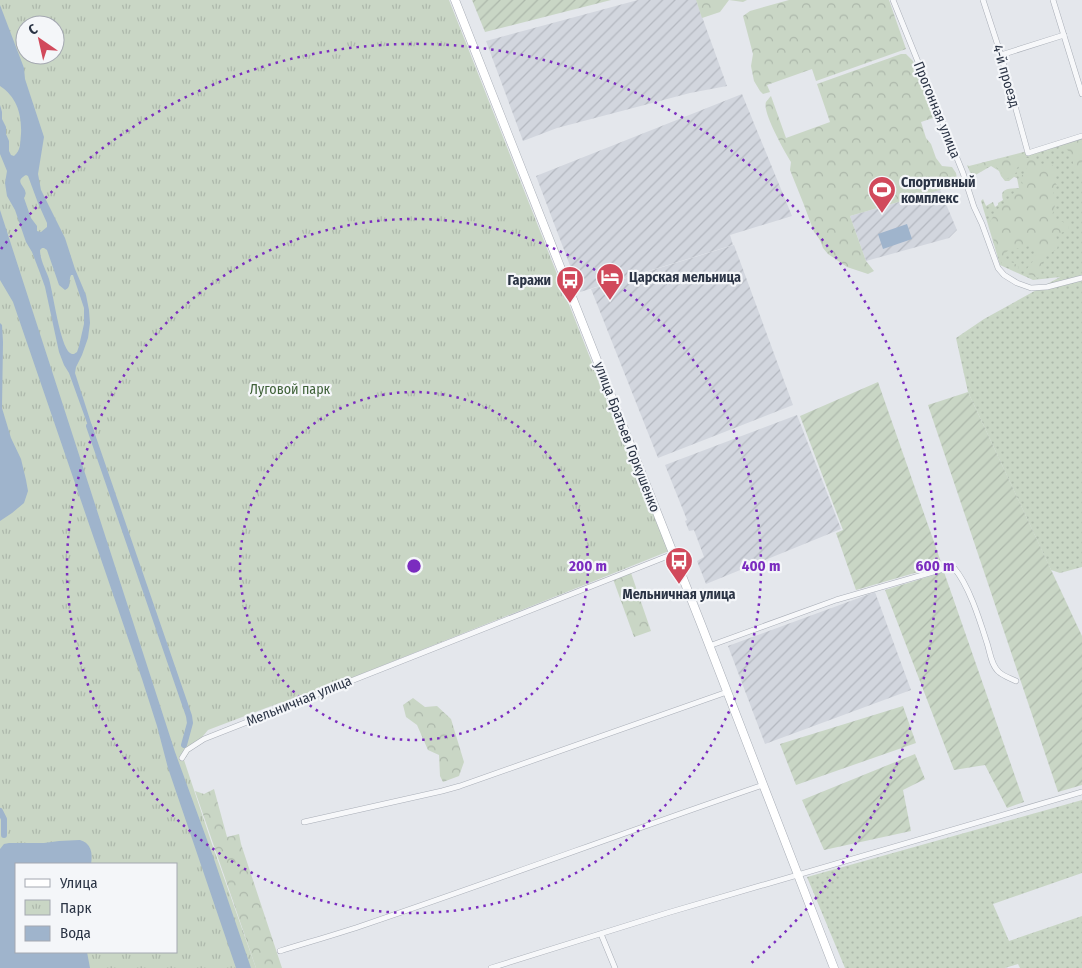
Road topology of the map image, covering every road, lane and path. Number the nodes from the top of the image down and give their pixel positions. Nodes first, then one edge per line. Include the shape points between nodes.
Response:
1 (455, 0) edge
2 (893, 0) edge
3 (983, 0) edge
4 (1053, 0) edge
5 (1064, 36) junction
6 (1001, 55) junction
7 (1082, 94) edge
8 (1082, 136) edge
9 (1082, 278) edge
10 (673, 554) junction
11 (709, 646) junction
12 (1016, 681) dead end
13 (727, 692) junction
14 (182, 758) dead end
15 (763, 785) junction
16 (1082, 792) edge
17 (304, 822) dead end
18 (798, 877) junction
19 (601, 934) junction
20 (280, 951) dead end
21 (491, 968) edge
22 (615, 968) edge
23 (834, 968) edge

1 - 10 street, улица Братьев Горкушенко
2 - 9 street, Прогонная улица via 998,268 1004,275 1031,288
3 - 6 street, 4-й проезд
4 - 5 street
5 - 6 street
5 - 7 street
6 - 8 street, 4-й проезд via 1028,153
10 - 11 street, улица Братьев Горкушенко
10 - 14 street, Мельничная улица via 204,739 187,750
11 - 12 street via 836,600 954,568 965,583 994,665 999,672
11 - 13 street, улица Братьев Горкушенко
13 - 15 street, улица Братьев Горкушенко
13 - 17 street via 460,786
15 - 18 street, улица Братьев Горкушенко
15 - 20 street via 492,882
16 - 18 street
18 - 19 street
18 - 23 street, улица Братьев Горкушенко
19 - 21 street
19 - 22 street

